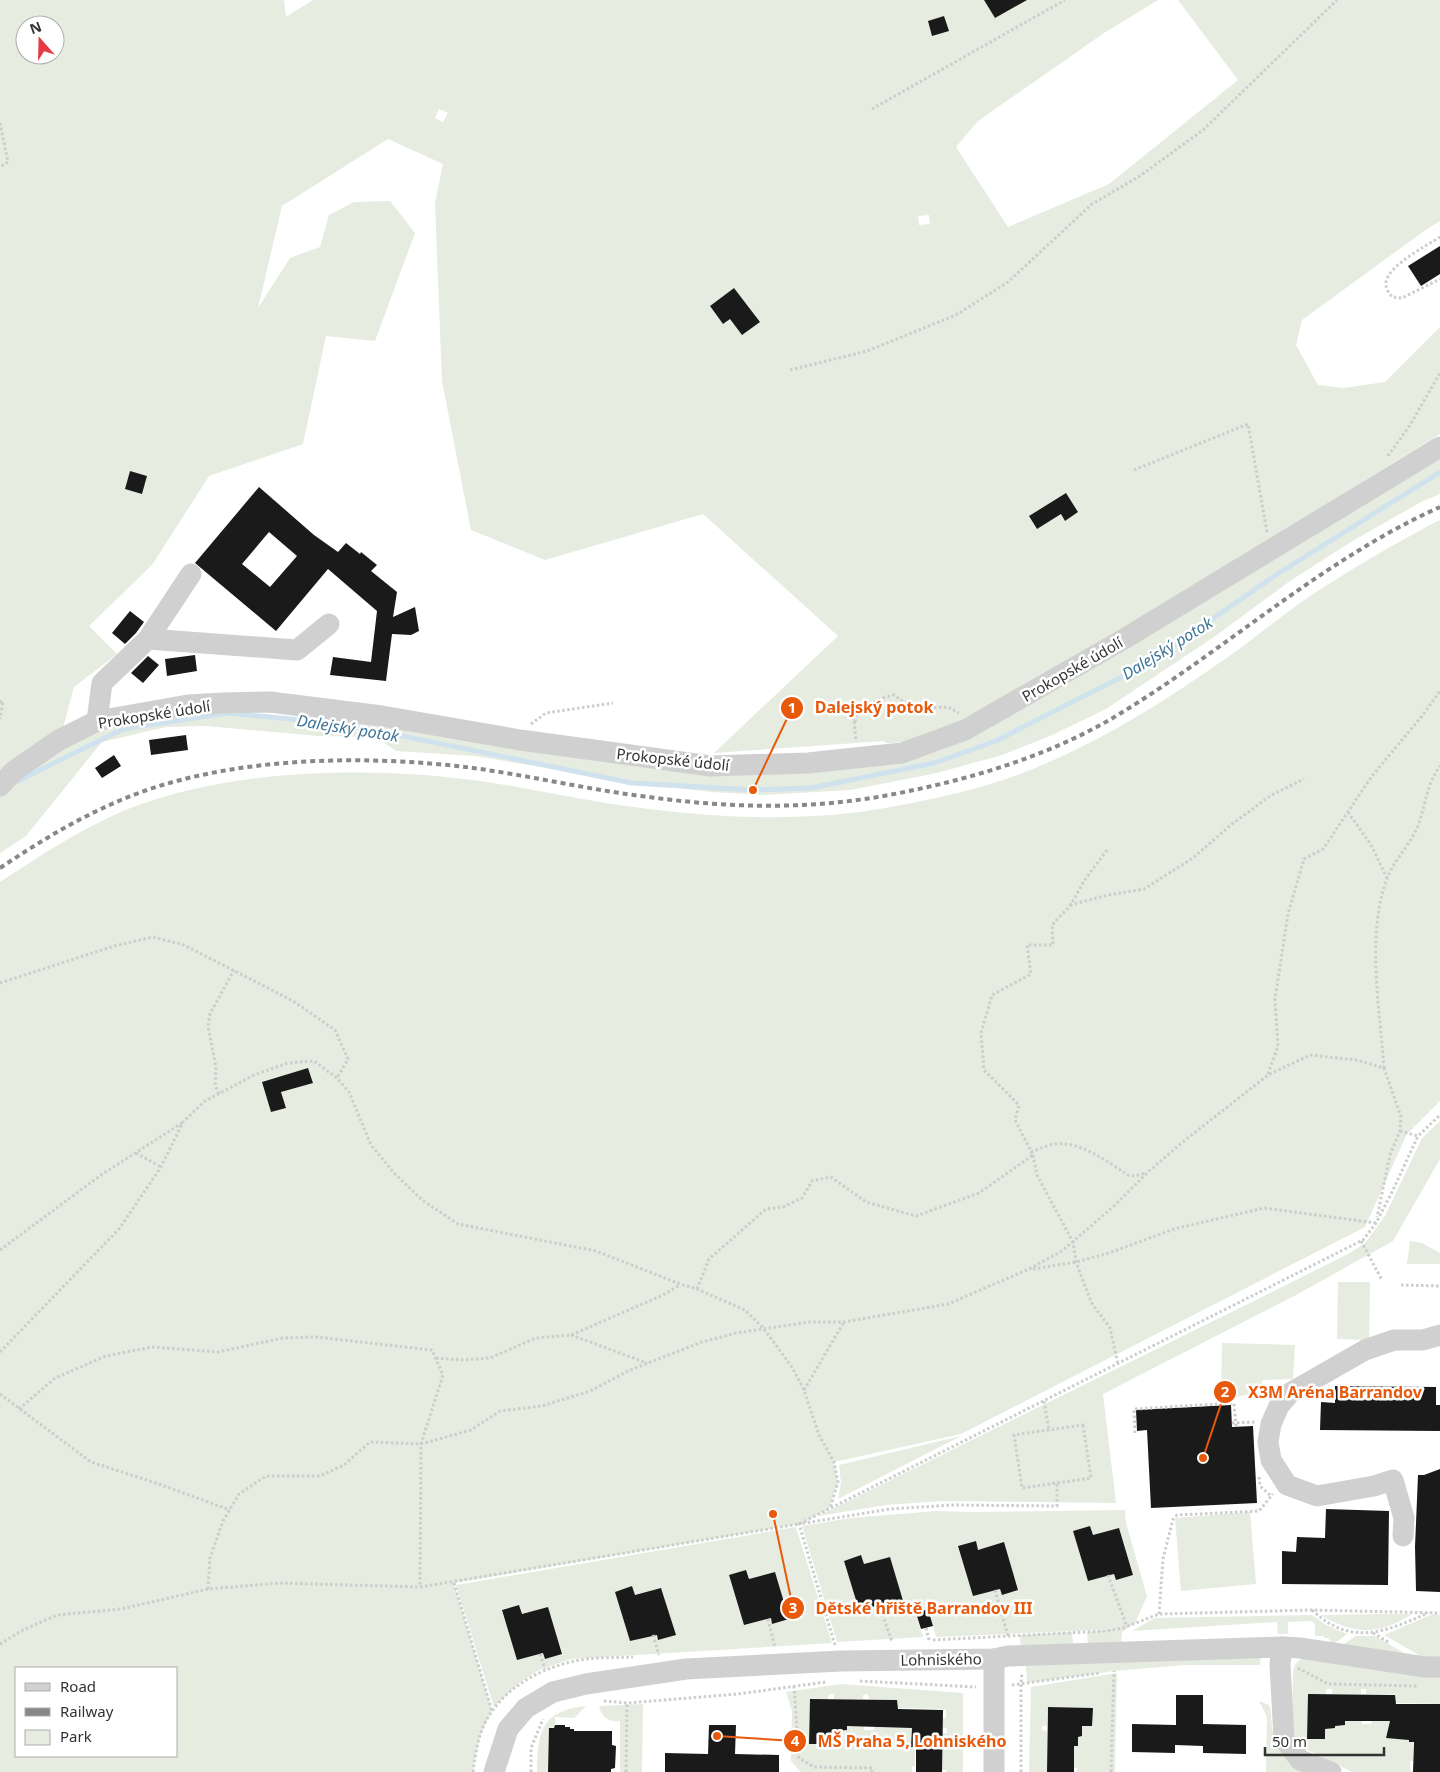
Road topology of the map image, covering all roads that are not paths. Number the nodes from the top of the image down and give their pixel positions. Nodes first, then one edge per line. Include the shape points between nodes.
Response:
1 (1440, 447) edge
2 (191, 574) dead end
3 (330, 624) dead end
4 (148, 639) junction
5 (97, 721) junction
6 (0, 786) edge
7 (1440, 1335) edge
8 (1403, 1536) dead end
9 (1281, 1655) junction
10 (994, 1658) junction
11 (1440, 1667) edge
12 (494, 1772) edge
13 (994, 1772) edge
14 (1331, 1772) edge

1 - 5 street, Prokopské údolí via 1124,639 978,723 902,753 808,763 711,766 270,702 188,705
2 - 4 street
3 - 4 street via 297,650
4 - 5 street via 102,683
5 - 6 street, Prokopské údolí via 59,740 14,771
7 - 8 street via 1376,1345 1324,1372 1290,1393 1279,1406 1271,1424 1268,1442 1271,1460 1287,1485 1317,1496 1393,1480 1404,1518
9 - 10 street, Lohniského
9 - 11 street, Lohniského via 1300,1648
9 - 14 street via 1284,1739 1300,1760
10 - 12 street, Lohniského via 694,1668 586,1684 553,1692 526,1708 508,1729
10 - 13 street

